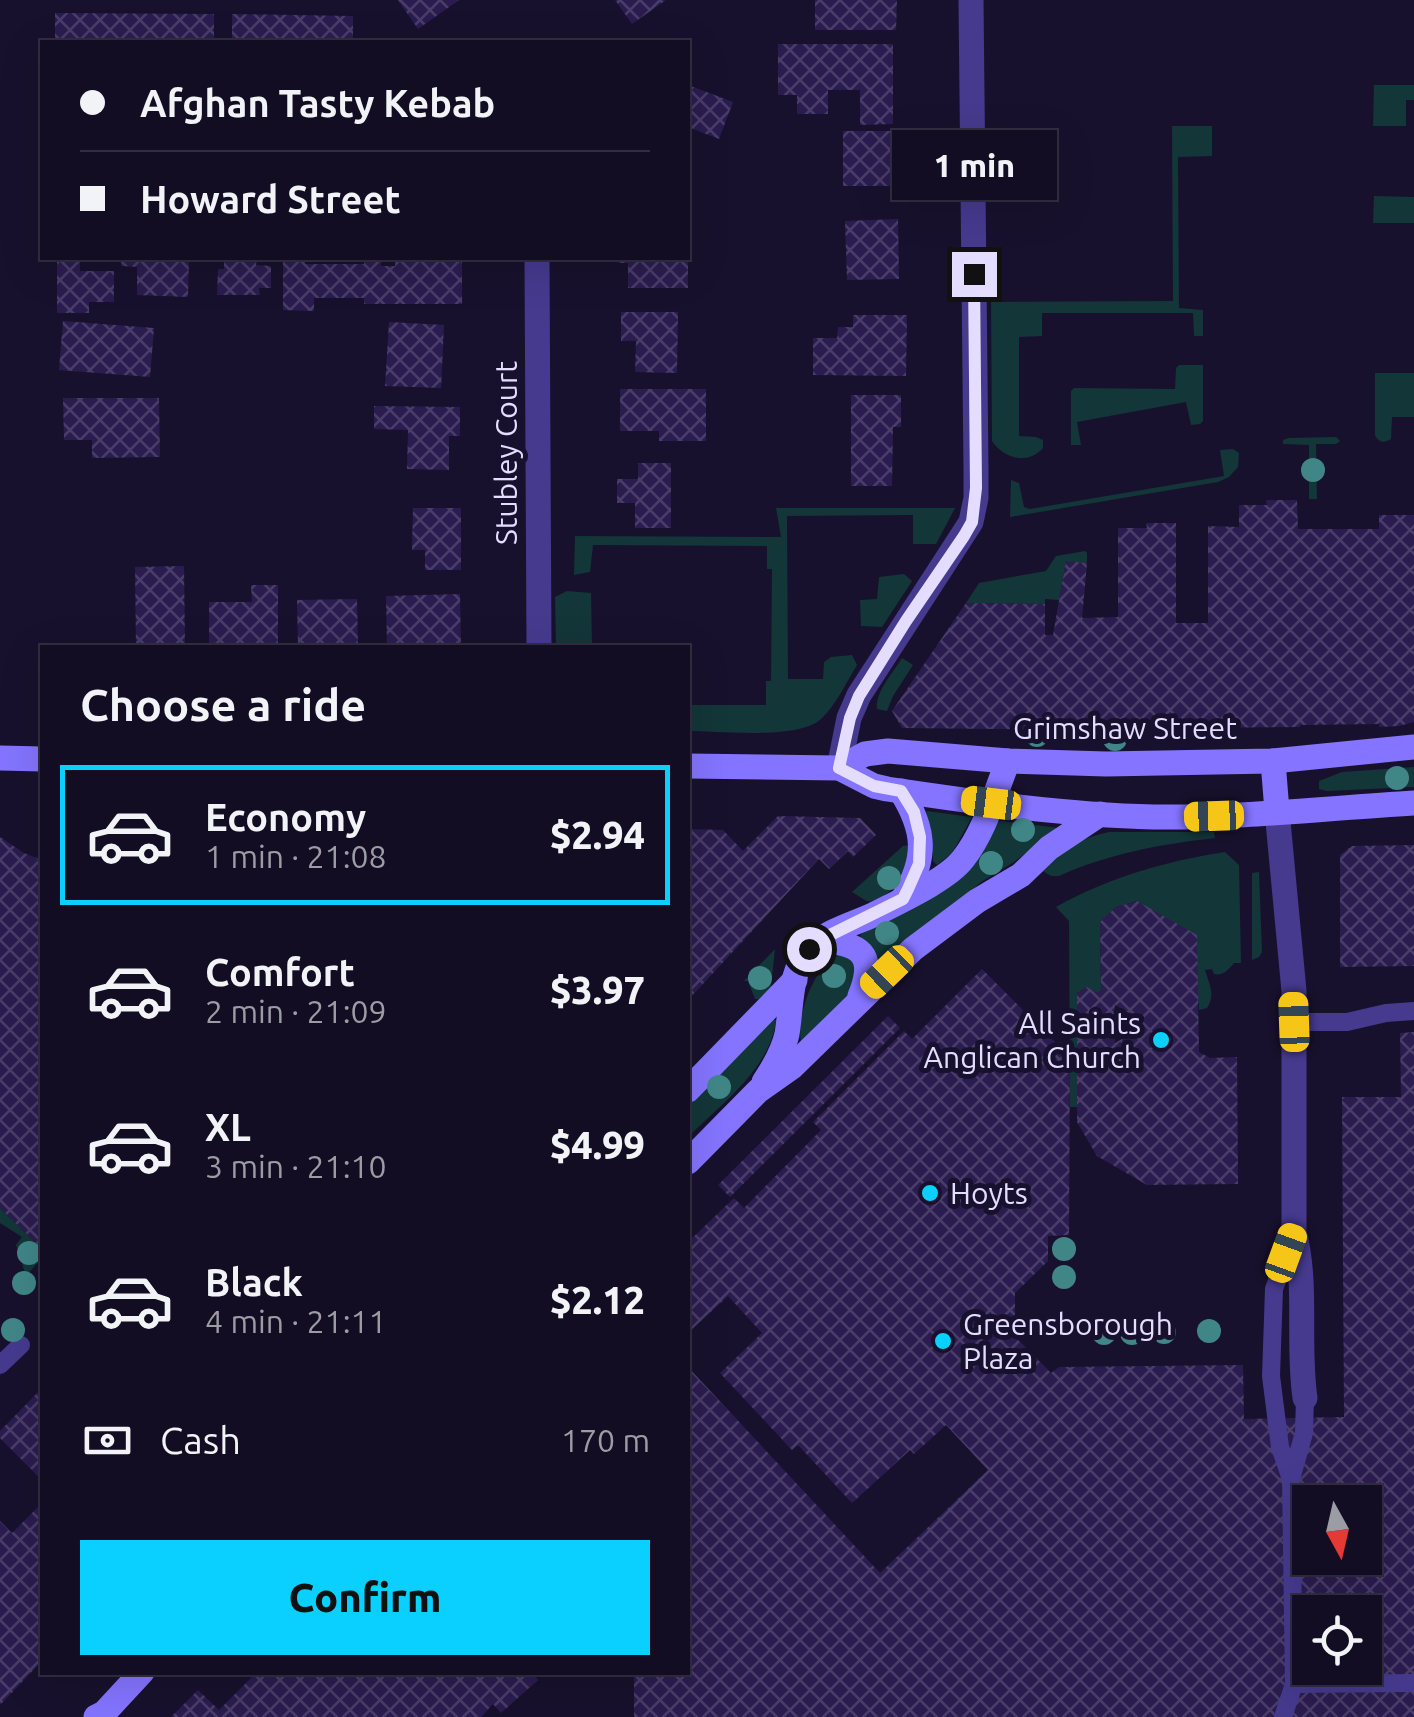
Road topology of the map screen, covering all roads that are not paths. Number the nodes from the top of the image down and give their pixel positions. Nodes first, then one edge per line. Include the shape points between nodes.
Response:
1 (971, 0) edge
2 (537, 260) edge
3 (538, 645) edge
4 (1414, 748) edge
5 (0, 758) edge
6 (40, 758) edge
7 (1008, 761) junction
8 (1273, 761) junction
9 (690, 766) edge
10 (839, 768) junction
11 (901, 791) junction
12 (991, 803) junction
13 (1414, 803) edge
14 (1277, 811) junction
15 (1100, 814) junction
16 (903, 899) junction
17 (818, 941) junction
18 (795, 980) junction
19 (858, 1001) junction
20 (1414, 1011) edge
21 (1294, 1022) junction
22 (690, 1088) edge
23 (758, 1091) junction
24 (690, 1160) edge
25 (1294, 1232) junction
26 (22, 1345) dead end
27 (0, 1365) edge
28 (1305, 1398) joint
29 (1292, 1479) junction
30 (1292, 1595) edge
31 (139, 1675) edge
32 (1382, 1683) edge
33 (1414, 1683) edge
34 (1294, 1685) edge
35 (100, 1715) edge
36 (1283, 1717) edge

1 - 10 street via 972,522 859,696
2 - 3 street, Stubley Court
4 - 8 main road, Grimshaw Street
5 - 6 main road
7 - 8 main road, Grimshaw Street
7 - 10 main road, Grimshaw Street via 888,751
7 - 12 main road
8 - 14 main road
9 - 10 main road, Grimshaw Street
10 - 11 main road, Grimshaw Street
11 - 12 main road, Grimshaw Street
11 - 16 main road via 921,846
12 - 15 main road, Grimshaw Street
12 - 16 main road via 962,861
13 - 14 main road, Grimshaw Street
14 - 15 main road, Grimshaw Street
14 - 21 street
15 - 19 main road via 950,920
16 - 17 main road
17 - 18 main road
17 - 19 main road via 841,942 865,957 867,978
18 - 22 main road
18 - 23 main road via 784,1041
19 - 23 main road
20 - 21 lane
21 - 25 street
23 - 24 main road
25 - 28 street
25 - 29 lane via 1274,1289 1271,1376 1280,1446
26 - 27 lane
28 - 29 lane
29 - 30 lane
31 - 35 main road
32 - 33 lane
34 - 36 lane

